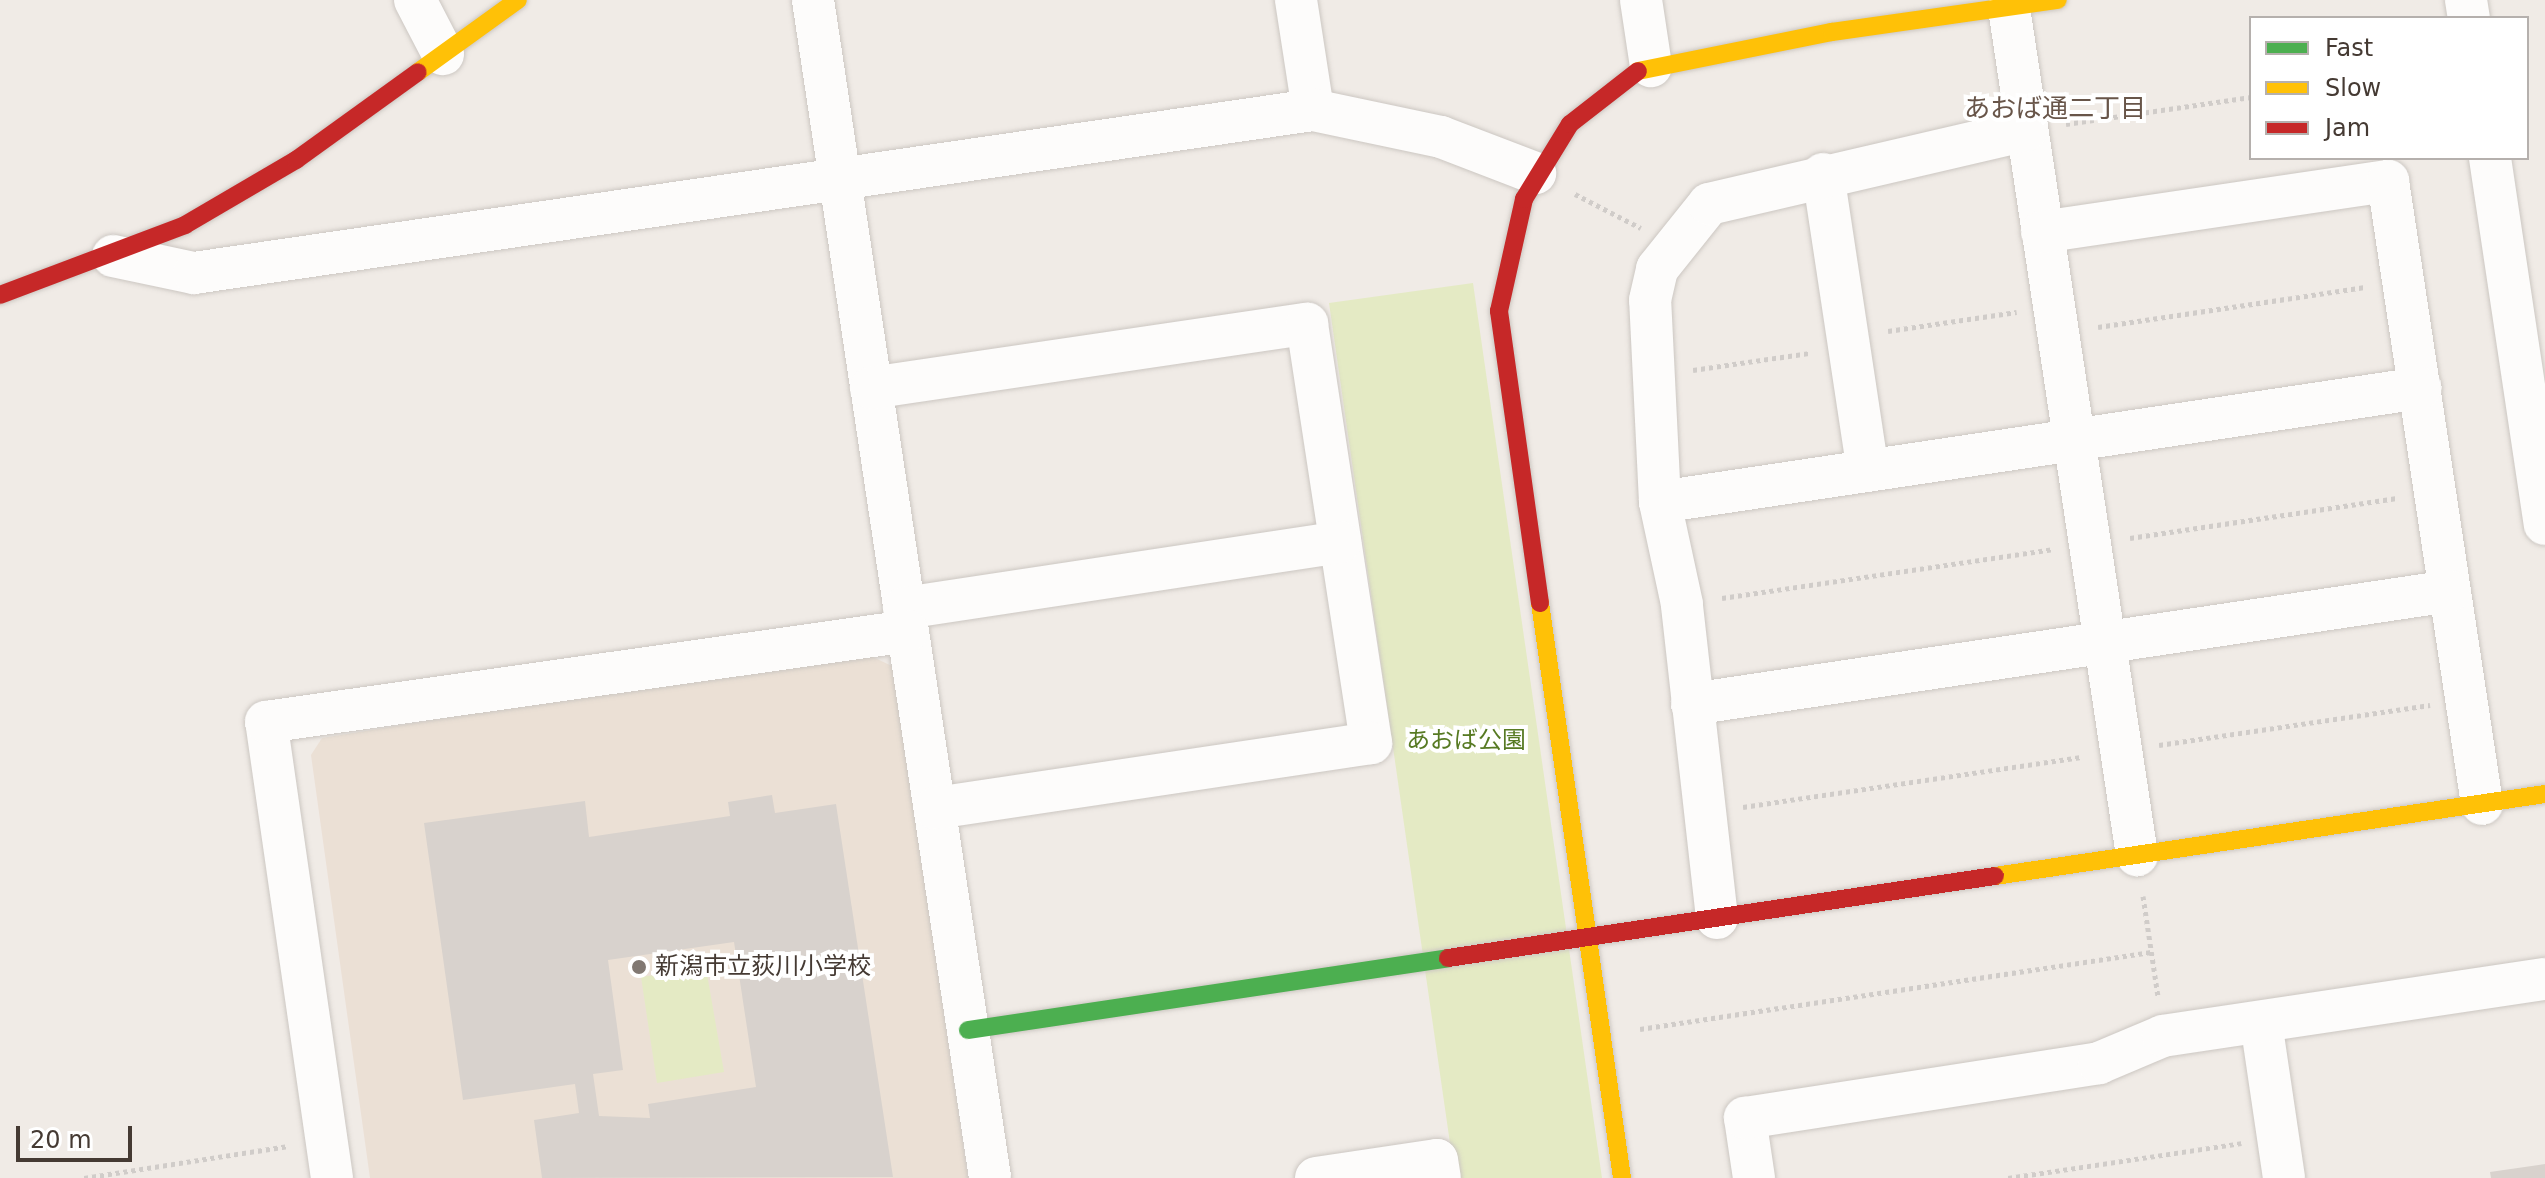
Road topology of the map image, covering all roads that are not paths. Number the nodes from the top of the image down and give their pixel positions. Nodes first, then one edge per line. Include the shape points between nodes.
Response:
1 (415, 0) edge
2 (518, 0) edge
3 (813, 0) edge
4 (1296, 0) edge
5 (1641, 0) edge
6 (2058, 0) edge
7 (2009, 8) junction
8 (443, 54) junction
9 (1651, 66) junction
10 (1313, 110) junction
11 (2027, 130) junction
12 (2490, 160) edge
13 (1535, 173) junction
14 (1823, 174) junction
15 (840, 180) junction
16 (2042, 232) junction
17 (113, 256) junction
18 (0, 295) edge
19 (871, 388) junction
20 (2420, 388) junction
21 (2074, 440) junction
22 (1868, 471) junction
23 (1660, 502) junction
24 (2545, 524) edge
25 (1340, 542) junction
26 (2450, 591) junction
27 (906, 620) junction
28 (2105, 642) junction
29 (1692, 704) junction
30 (2545, 794) edge
31 (2482, 804) junction
32 (935, 808) junction
33 (2137, 855) junction
34 (1717, 918) junction
35 (1584, 938) junction
36 (2545, 979) edge
37 (2261, 1022) junction
38 (968, 1030) junction
39 (328, 1158) edge
40 (990, 1178) edge
41 (1316, 1178) edge
42 (1440, 1178) edge
43 (1622, 1178) edge
44 (1754, 1178) edge
45 (2284, 1178) edge

1 - 8 street
2 - 8 street
3 - 15 street
4 - 10 street
5 - 9 street
6 - 7 street
7 - 9 street
7 - 11 street
8 - 17 street via 296,160 185,225
9 - 13 street via 1603,93
10 - 13 street via 1441,137
10 - 15 street
11 - 14 street
11 - 16 street
12 - 24 street
13 - 35 street via 1508,245 1499,311
14 - 22 street
14 - 23 street via 1709,204 1671,244 1650,300
15 - 17 street via 194,273
15 - 19 street
16 - 20 street via 2388,181
16 - 21 street
17 - 18 street
19 - 25 street via 1307,324
19 - 27 street
20 - 21 street
20 - 26 street
21 - 22 street
21 - 28 street
22 - 23 street
23 - 29 street
25 - 27 street
25 - 32 street via 1371,743
26 - 28 street
26 - 31 street
27 - 32 street
27 - 39 street via 266,722
28 - 29 street
28 - 33 street
29 - 34 street
30 - 31 street
31 - 33 street
32 - 38 street
33 - 34 street
34 - 35 street
35 - 38 street
35 - 43 street
36 - 37 street
37 - 44 street via 2163,1036 2099,1063 1745,1118
37 - 45 street
38 - 40 street
41 - 42 street via 1437,1160

